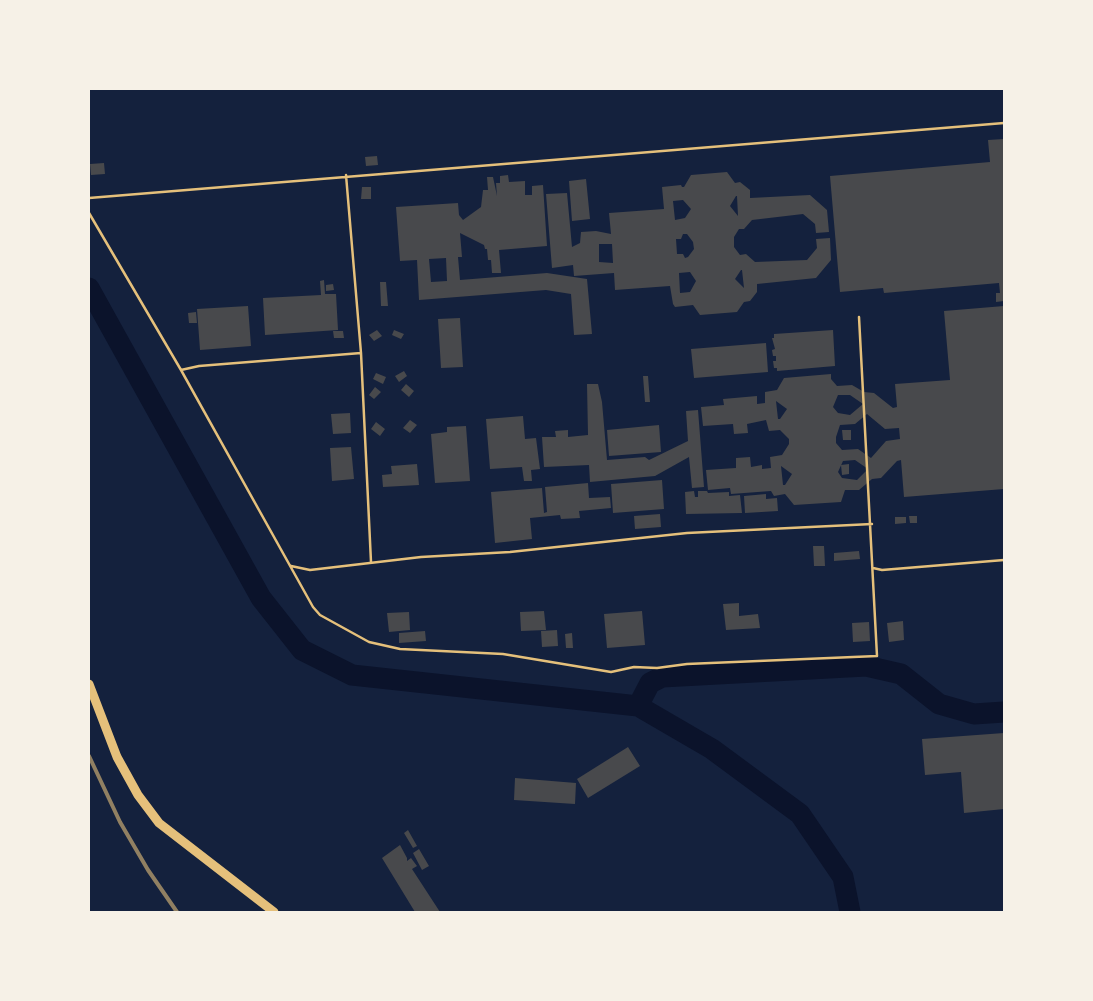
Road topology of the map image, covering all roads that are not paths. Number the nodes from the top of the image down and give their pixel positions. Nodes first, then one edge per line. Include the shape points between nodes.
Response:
1 (1004, 123) edge
2 (346, 175) junction
3 (89, 198) edge
4 (89, 213) edge
5 (859, 317) dead end
6 (361, 353) junction
7 (181, 370) junction
8 (872, 524) junction
9 (1004, 560) edge
10 (371, 562) junction
11 (292, 566) junction
12 (873, 568) junction
13 (89, 684) edge
14 (274, 912) edge

1 - 2 lane
2 - 3 lane
2 - 6 lane
4 - 7 lane
5 - 8 lane
6 - 7 lane
6 - 10 lane
7 - 11 lane
8 - 10 lane via 687,533 510,552
8 - 12 lane
9 - 12 lane via 882,570
10 - 11 lane via 310,570
11 - 12 lane via 320,615 369,642 400,649 503,654 611,672 634,667 877,656
13 - 14 highway via 117,757 138,795 160,823

